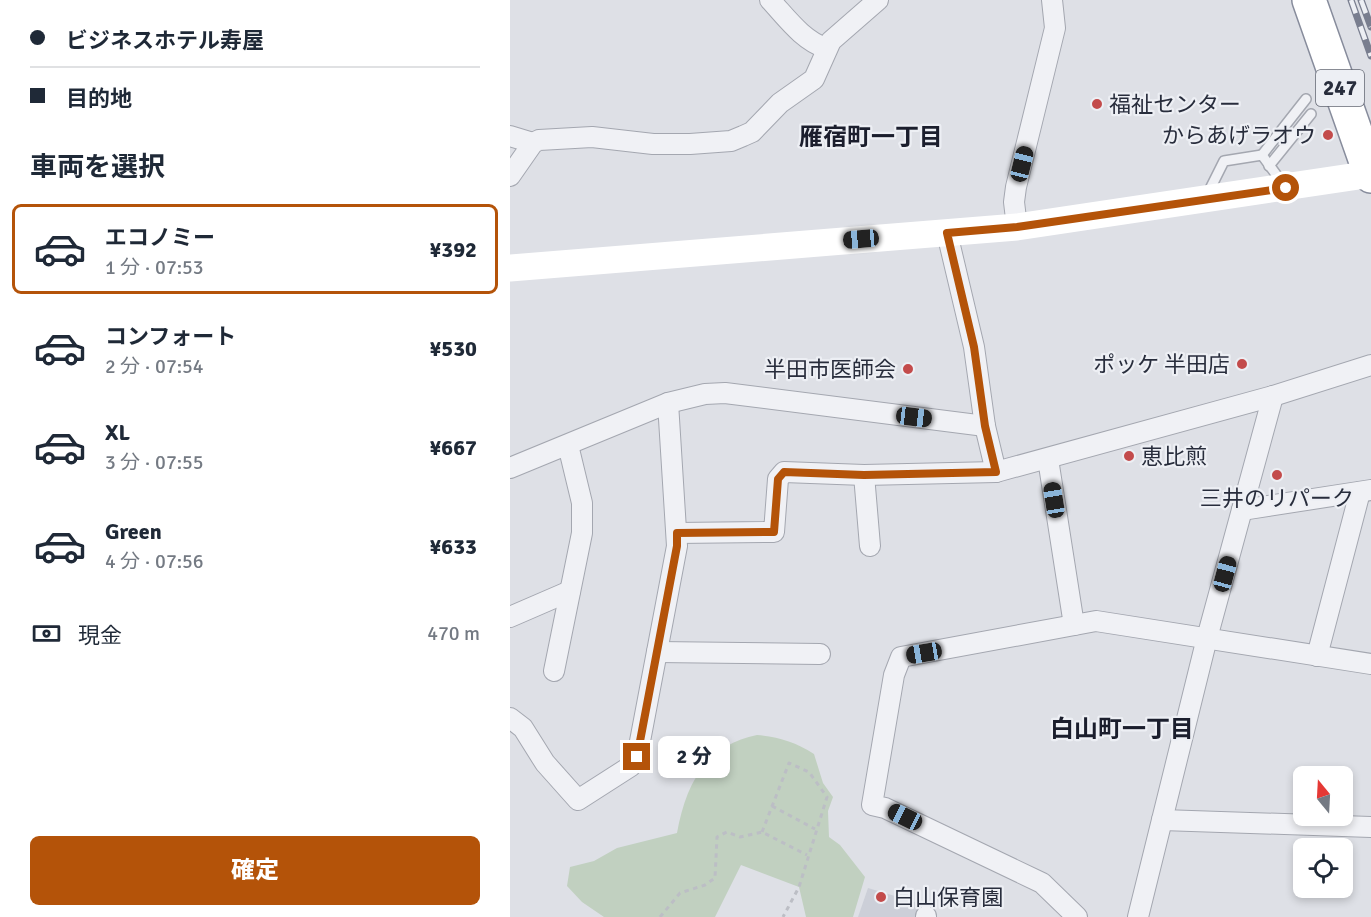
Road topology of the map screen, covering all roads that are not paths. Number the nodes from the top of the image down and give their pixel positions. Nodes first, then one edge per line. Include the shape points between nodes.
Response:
1 (770, 0) edge
2 (878, 0) edge
3 (1052, 0) edge
4 (1309, 0) edge
5 (1330, 0) edge
6 (826, 48) junction
7 (1306, 99) dead end
8 (1311, 114) dead end
9 (1371, 115) edge
10 (510, 136) edge
11 (533, 143) junction
12 (1262, 155) junction
13 (1269, 166) junction
14 (1371, 175) edge
15 (510, 176) edge
16 (1286, 188) junction
17 (1204, 200) junction
18 (1017, 227) junction
19 (947, 233) junction
20 (510, 268) edge
21 (1371, 365) edge
22 (1273, 396) junction
23 (668, 402) junction
24 (985, 426) junction
25 (568, 446) junction
26 (1048, 459) junction
27 (510, 468) edge
28 (996, 472) junction
29 (864, 475) junction
30 (1365, 491) edge
31 (1242, 510) junction
32 (677, 533) junction
33 (870, 546) dead end
34 (570, 591) junction
35 (510, 617) edge
36 (1074, 625) junction
37 (1207, 638) junction
38 (657, 652) junction
39 (820, 654) dead end
40 (1317, 656) junction
41 (1371, 664) edge
42 (554, 671) dead end
43 (510, 718) edge
44 (1162, 820) junction
45 (1371, 827) edge
46 (1077, 917) edge
47 (1137, 917) edge

1 - 6 street via 799,31
2 - 6 street
3 - 18 street via 1055,28 1016,187
4 - 14 highway, 247
5 - 9 highway, 247
6 - 11 street via 808,85 780,103 752,132 731,141 653,144 592,137
7 - 12 lane
8 - 13 lane
10 - 11 street
11 - 15 street
12 - 13 lane
12 - 17 lane via 1224,161
13 - 16 lane
14 - 16 street
16 - 17 street
17 - 18 street
18 - 19 street
19 - 20 street
19 - 24 street via 974,347
21 - 22 street
22 - 26 street
22 - 31 street
23 - 24 street via 725,393
23 - 25 street
23 - 32 street
24 - 28 street
25 - 27 street
25 - 34 street via 582,503 582,533
26 - 28 street
26 - 36 street
28 - 29 street
29 - 32 street via 784,472 778,479 774,532
29 - 33 street
30 - 31 street
30 - 40 street
31 - 37 street
32 - 38 street
34 - 35 street
34 - 42 street
36 - 37 street via 1096,621
36 - 46 street via 901,657 894,675 872,805 1042,883
37 - 40 street
37 - 44 street
38 - 39 street
38 - 43 street via 637,757 578,800 545,763 523,728
40 - 41 street
44 - 45 street
44 - 47 street

